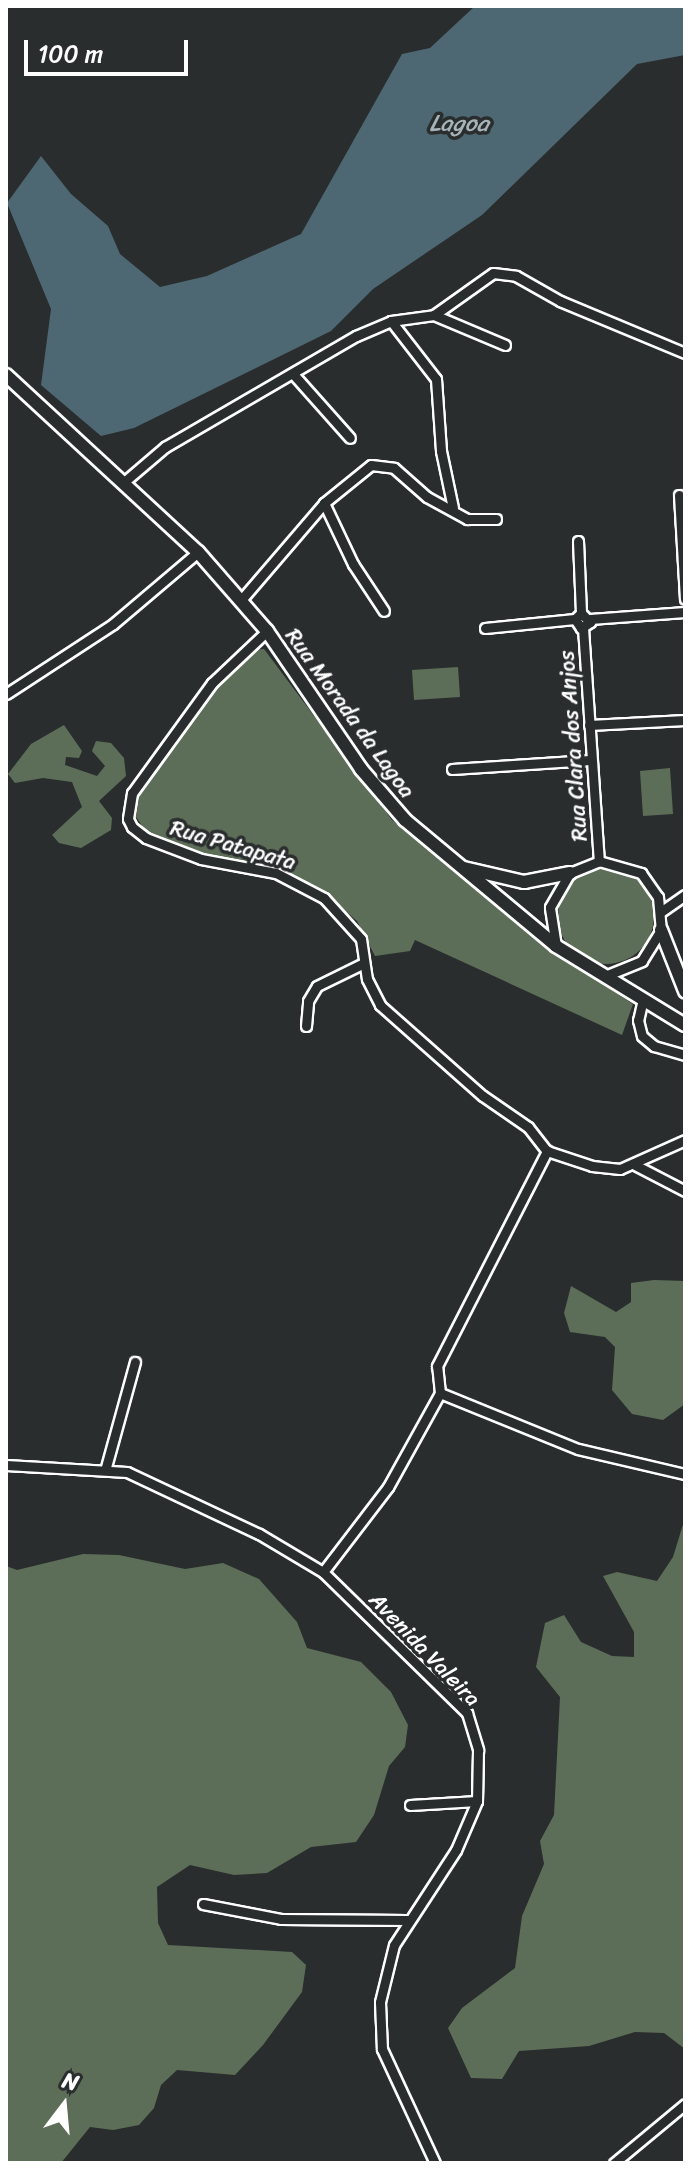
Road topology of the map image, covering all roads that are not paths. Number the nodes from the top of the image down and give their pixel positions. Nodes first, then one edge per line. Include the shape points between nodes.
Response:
1 (434, 315) junction
2 (391, 321) junction
3 (505, 345) dead end
4 (685, 353) edge
5 (6, 375) edge
6 (294, 375) junction
7 (350, 438) dead end
8 (124, 482) junction
9 (679, 495) dead end
10 (324, 503) junction
11 (453, 508) junction
12 (496, 519) dead end
13 (578, 541) dead end
14 (198, 552) junction
15 (685, 599) edge
16 (241, 600) junction
17 (384, 611) dead end
18 (685, 612) edge
19 (582, 617) junction
20 (485, 628) dead end
21 (267, 631) junction
22 (6, 694) edge
23 (685, 720) edge
24 (589, 725) junction
25 (590, 760) junction
26 (452, 769) dead end
27 (599, 861) junction
28 (453, 864) junction
29 (570, 873) junction
30 (685, 895) edge
31 (662, 911) junction
32 (661, 930) junction
33 (556, 946) junction
34 (364, 963) junction
35 (605, 976) junction
36 (685, 991) edge
37 (643, 999) junction
38 (685, 1025) edge
39 (306, 1026) dead end
40 (685, 1055) edge
41 (685, 1140) edge
42 (547, 1151) junction
43 (635, 1165) junction
44 (685, 1191) edge
45 (135, 1362) dead end
46 (440, 1393) junction
47 (6, 1465) edge
48 (106, 1467) junction
49 (685, 1474) edge
50 (323, 1572) junction
51 (477, 1801) junction
52 (410, 1805) dead end
53 (203, 1904) dead end
54 (407, 1920) junction
55 (685, 2104) edge
56 (435, 2163) edge
57 (614, 2163) edge

1 - 2 street
1 - 3 street
1 - 4 street via 482,279 504,272
2 - 6 street
2 - 11 street via 436,379 441,451
5 - 8 street, Rua Morada da Lagoa
6 - 7 street
6 - 8 street via 165,447
8 - 14 street, Rua Morada da Lagoa
9 - 15 street
10 - 11 street via 371,465 380,464 394,468 427,497
10 - 16 street
10 - 17 street via 353,564
11 - 12 street via 467,519
13 - 19 street
14 - 16 street, Rua Morada da Lagoa
14 - 22 street via 113,624
16 - 21 street, Rua Morada da Lagoa
18 - 19 street
19 - 20 street
19 - 24 street, Rua Clara dos Anjos
21 - 28 street, Rua Morada da Lagoa via 361,769
21 - 34 street, Rua Patapata via 212,683 132,793 128,819 146,838 231,868 276,873 324,898 357,931
23 - 24 street
24 - 25 street, Rua Clara dos Anjos
25 - 26 street
25 - 27 street, Rua Clara dos Anjos
27 - 29 street
27 - 31 street via 641,873
28 - 29 street via 508,881
28 - 33 street, Rua Morada da Lagoa
29 - 33 street via 550,907
30 - 31 street
31 - 32 street
32 - 35 street via 642,961
32 - 36 street
33 - 35 street, Rua Morada da Lagoa
34 - 39 street via 317,986 308,1001
34 - 42 street, Rua Patapata via 370,988 396,1021 483,1096 528,1127
35 - 37 street, Rua Morada da Lagoa
37 - 38 street, Rua Morada da Lagoa
37 - 40 street via 638,1020 642,1036 654,1046
41 - 43 street, Rua Patapata via 654,1151
42 - 43 street, Rua Patapata via 592,1166
42 - 46 street via 437,1366
43 - 44 street, Rua Patapata
45 - 48 street
46 - 49 street via 578,1449
46 - 50 street via 388,1487
47 - 48 street, Avenida Valeira
48 - 50 street, Avenida Valeira via 184,1495
50 - 51 street, Avenida Valeira via 467,1713 478,1750
51 - 52 street
51 - 54 street, Avenida Valeira via 456,1850
53 - 54 street via 281,1919
54 - 56 street, Avenida Valeira via 386,1965 380,2034
55 - 57 street

